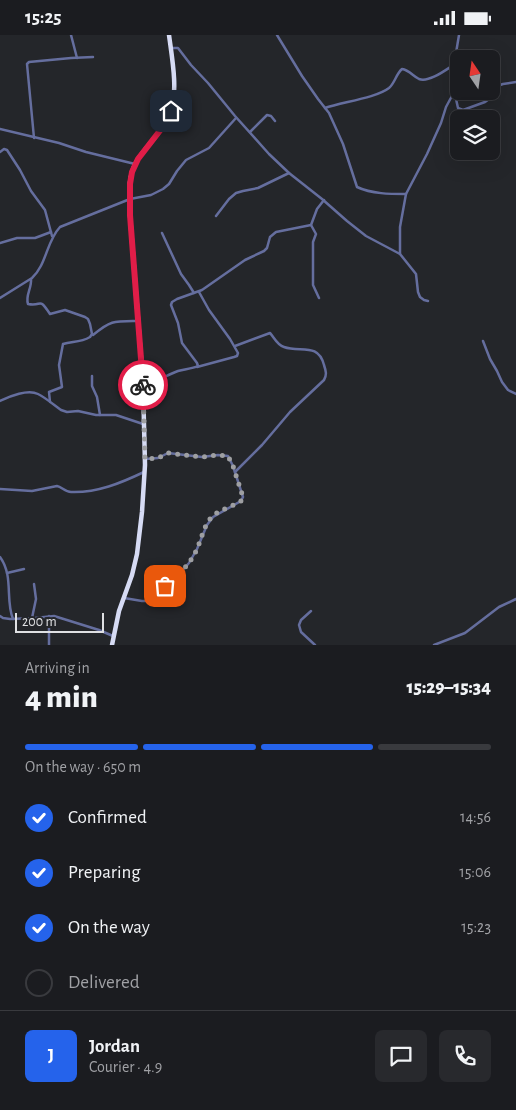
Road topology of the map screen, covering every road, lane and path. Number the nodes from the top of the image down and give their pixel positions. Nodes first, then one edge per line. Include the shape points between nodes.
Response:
1 (71, 35) edge
2 (169, 35) edge
3 (277, 35) edge
4 (460, 35) edge
5 (171, 48) junction
6 (457, 50) edge
7 (93, 57) dead end
8 (77, 58) junction
9 (450, 68) edge
10 (516, 82) edge
11 (500, 85) edge
12 (450, 100) edge
13 (456, 100) edge
14 (488, 100) edge
15 (325, 108) junction
16 (236, 117) junction
17 (275, 121) dead end
18 (0, 129) edge
19 (250, 132) junction
20 (34, 138) junction
21 (0, 152) edge
22 (135, 165) junction
23 (289, 173) junction
24 (406, 194) junction
25 (130, 199) junction
26 (324, 200) junction
27 (216, 216) dead end
28 (311, 225) junction
29 (51, 232) junction
30 (162, 233) dead end
31 (53, 237) junction
32 (0, 243) edge
33 (400, 254) junction
34 (31, 279) junction
35 (199, 292) junction
36 (194, 293) junction
37 (0, 298) edge
38 (319, 298) dead end
39 (428, 301) dead end
40 (138, 321) junction
41 (91, 336) junction
42 (483, 341) dead end
43 (235, 346) junction
44 (197, 367) junction
45 (92, 376) dead end
46 (142, 384) junction
47 (516, 394) edge
48 (0, 401) edge
49 (50, 402) junction
50 (100, 415) junction
51 (144, 425) junction
52 (145, 459) junction
53 (145, 471) junction
54 (235, 472) junction
55 (0, 489) edge
56 (0, 557) edge
57 (24, 569) dead end
58 (7, 573) junction
59 (34, 584) dead end
60 (123, 598) junction
61 (516, 599) edge
62 (311, 611) dead end
63 (0, 616) edge
64 (49, 616) junction
65 (32, 618) junction
66 (13, 619) junction
67 (113, 636) junction
68 (49, 645) edge
69 (112, 645) edge
70 (315, 645) edge
71 (434, 645) edge

1 - 8 street
2 - 5 highway
3 - 15 street
4 - 6 street
5 - 16 street via 178,48
5 - 22 highway via 174,93 171,111
7 - 8 street
8 - 20 street via 26,64
9 - 15 street via 424,80 402,69 392,85 381,93
10 - 11 street
12 - 24 street via 427,155
13 - 14 street via 458,108 463,110
15 - 24 street via 342,141 357,187 386,194
16 - 19 street
16 - 25 street via 209,148 186,160 167,186 151,195
17 - 19 street via 267,115
18 - 20 street
19 - 23 street
20 - 22 street
21 - 29 street via 7,150 17,165 45,210
22 - 25 highway
23 - 26 street
23 - 27 street via 258,188 236,193
24 - 33 street via 400,227
25 - 31 street via 62,226
25 - 40 highway
26 - 28 street
26 - 33 street via 364,234
28 - 35 street via 276,232 270,237 266,250 245,260
28 - 38 street via 316,233 313,285
29 - 31 street
29 - 32 street
30 - 36 street
31 - 34 street via 40,268
33 - 39 street via 416,274 420,297
34 - 37 street
34 - 41 street via 28,304 43,304 50,314 67,310 85,317 89,321
35 - 36 street
35 - 43 street
36 - 44 street via 177,299 171,305 181,341
40 - 41 street via 111,322
40 - 46 highway
41 - 49 street via 83,341 63,344 59,362 62,387 49,392
42 - 47 street via 502,382
43 - 44 street via 237,356
43 - 54 street via 270,333 281,346 318,353 326,375
44 - 46 street
45 - 50 street
46 - 51 highway
48 - 49 street via 33,393
49 - 50 street via 65,411
50 - 51 street via 117,415
51 - 52 highway
52 - 53 highway
52 - 54 street via 168,453 202,457 225,455
53 - 55 street via 116,485 92,490 69,492 60,486 32,491
53 - 60 highway via 138,548
54 - 60 street via 242,500 210,520 186,567 149,599
56 - 58 street
57 - 58 street
58 - 66 street
59 - 65 street via 36,599
60 - 67 highway
61 - 71 street via 499,607 465,633
62 - 70 street via 299,625 301,632
63 - 66 street
64 - 65 street
64 - 67 street
64 - 68 street
65 - 66 street
67 - 69 highway

